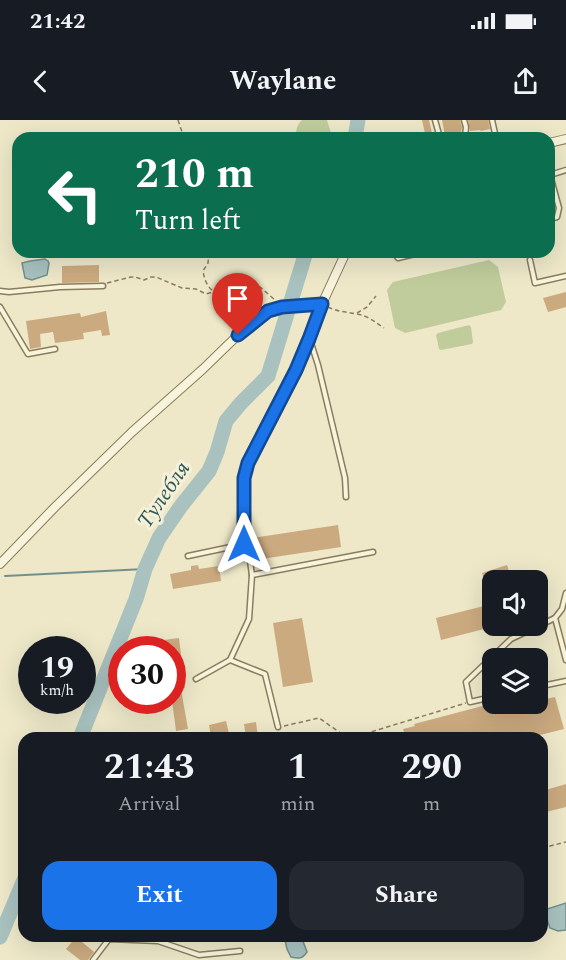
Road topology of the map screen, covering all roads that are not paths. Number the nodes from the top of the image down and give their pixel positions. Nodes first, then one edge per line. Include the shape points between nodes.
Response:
1 (555, 193) edge
2 (555, 218) edge
3 (343, 258) edge
4 (530, 260) dead end
5 (566, 276) edge
6 (103, 286) road end
7 (0, 291) edge
8 (322, 304) junction
9 (0, 307) edge
10 (309, 339) junction
11 (55, 349) dead end
12 (346, 497) dead end
13 (244, 544) junction
14 (373, 552) dead end
15 (188, 556) dead end
16 (0, 564) edge
17 (252, 575) junction
18 (566, 593) edge
19 (555, 618) junction
20 (502, 648) edge
21 (230, 660) junction
22 (566, 660) edge
23 (482, 667) edge
24 (196, 679) dead end
25 (566, 681) edge
26 (548, 685) edge
27 (482, 699) edge
28 (278, 727) road end
29 (104, 942) edge
30 (161, 942) edge
31 (240, 951) dead end
32 (93, 960) edge

1 - 2 lane via 559,208
3 - 8 street
4 - 5 lane via 535,283
6 - 7 lane
8 - 10 street
8 - 16 street via 268,311 238,335 132,432
9 - 11 lane via 28,354
10 - 12 lane via 345,478
10 - 13 street via 248,463 244,478
13 - 15 lane
13 - 17 lane
14 - 17 lane
17 - 21 lane via 249,620
18 - 19 lane
19 - 20 lane via 511,639
19 - 22 lane
21 - 24 lane
21 - 28 lane via 265,674
23 - 27 lane via 466,682 470,702
25 - 26 lane
29 - 32 lane
30 - 31 lane via 199,955

